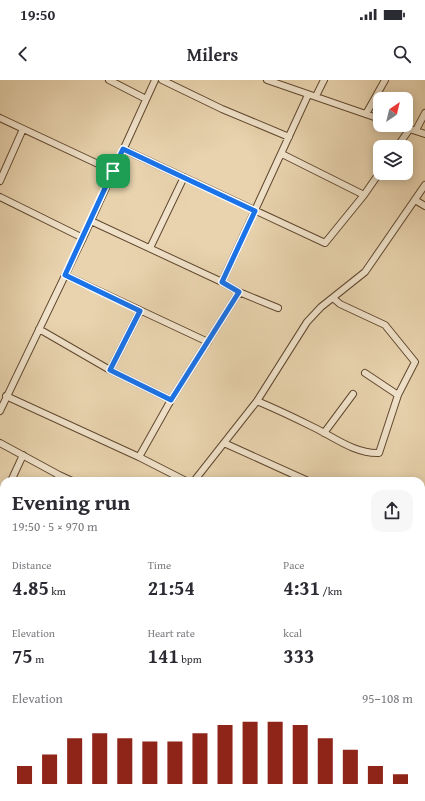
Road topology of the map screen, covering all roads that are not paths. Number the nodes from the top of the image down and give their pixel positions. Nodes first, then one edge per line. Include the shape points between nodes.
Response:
1 (109, 80) edge
2 (155, 80) edge
3 (162, 80) edge
4 (267, 80) edge
5 (324, 80) edge
6 (385, 80) edge
7 (285, 83) edge
8 (308, 95) junction
9 (316, 96) junction
10 (146, 99) junction
11 (425, 113) edge
12 (366, 114) junction
13 (373, 116) edge
14 (0, 118) edge
15 (23, 129) junction
16 (413, 129) edge
17 (413, 130) edge
18 (410, 132) edge
19 (425, 134) edge
20 (289, 137) junction
21 (403, 140) edge
22 (123, 149) junction
23 (282, 154) junction
24 (113, 171) junction
25 (184, 177) junction
26 (374, 180) edge
27 (0, 181) edge
28 (425, 185) edge
29 (364, 195) junction
30 (0, 197) edge
31 (415, 200) junction
32 (425, 206) edge
33 (255, 211) junction
34 (91, 222) junction
35 (83, 238) junction
36 (150, 248) junction
37 (65, 275) junction
38 (222, 282) junction
39 (239, 292) junction
40 (332, 298) junction
41 (278, 308) dead end
42 (140, 311) junction
43 (39, 329) junction
44 (208, 342) junction
45 (110, 370) junction
46 (365, 372) dead end
47 (353, 394) dead end
48 (398, 395) junction
49 (6, 396) junction
50 (171, 400) junction
51 (257, 401) junction
52 (0, 412) edge
53 (324, 433) junction
54 (0, 443) edge
55 (224, 443) junction
56 (23, 455) junction
57 (139, 457) junction
58 (14, 477) edge
59 (56, 477) edge
60 (178, 477) edge
61 (197, 477) edge
62 (299, 477) edge

1 - 10 street
2 - 10 street
3 - 20 street
4 - 7 street
5 - 9 street
6 - 12 street
7 - 8 street
8 - 9 street
8 - 20 street
9 - 12 street
10 - 22 street
11 - 16 street
12 - 13 street
14 - 15 street
15 - 24 street
15 - 27 street
17 - 19 street
18 - 21 street
20 - 23 street
22 - 24 street
22 - 25 street
23 - 29 street
23 - 33 street
24 - 34 street
25 - 33 street
25 - 36 street
26 - 29 street
28 - 31 street
29 - 33 street via 325,243
30 - 35 street
31 - 32 street
31 - 40 street via 365,272
33 - 38 street
34 - 35 street
34 - 36 street
35 - 37 street
36 - 38 street
37 - 42 street
37 - 43 street
38 - 39 street
39 - 41 street
39 - 44 street
40 - 48 street via 385,325 412,357 415,362
40 - 51 street via 307,322
42 - 44 street
42 - 45 street
43 - 45 street
43 - 49 street
44 - 50 street
45 - 50 street
46 - 48 street
47 - 53 street
48 - 53 street via 379,453 346,445
49 - 52 street
49 - 57 street
50 - 57 street
51 - 53 street
51 - 55 street
54 - 56 street
55 - 61 street
55 - 62 street
56 - 58 street
56 - 59 street
57 - 60 street

